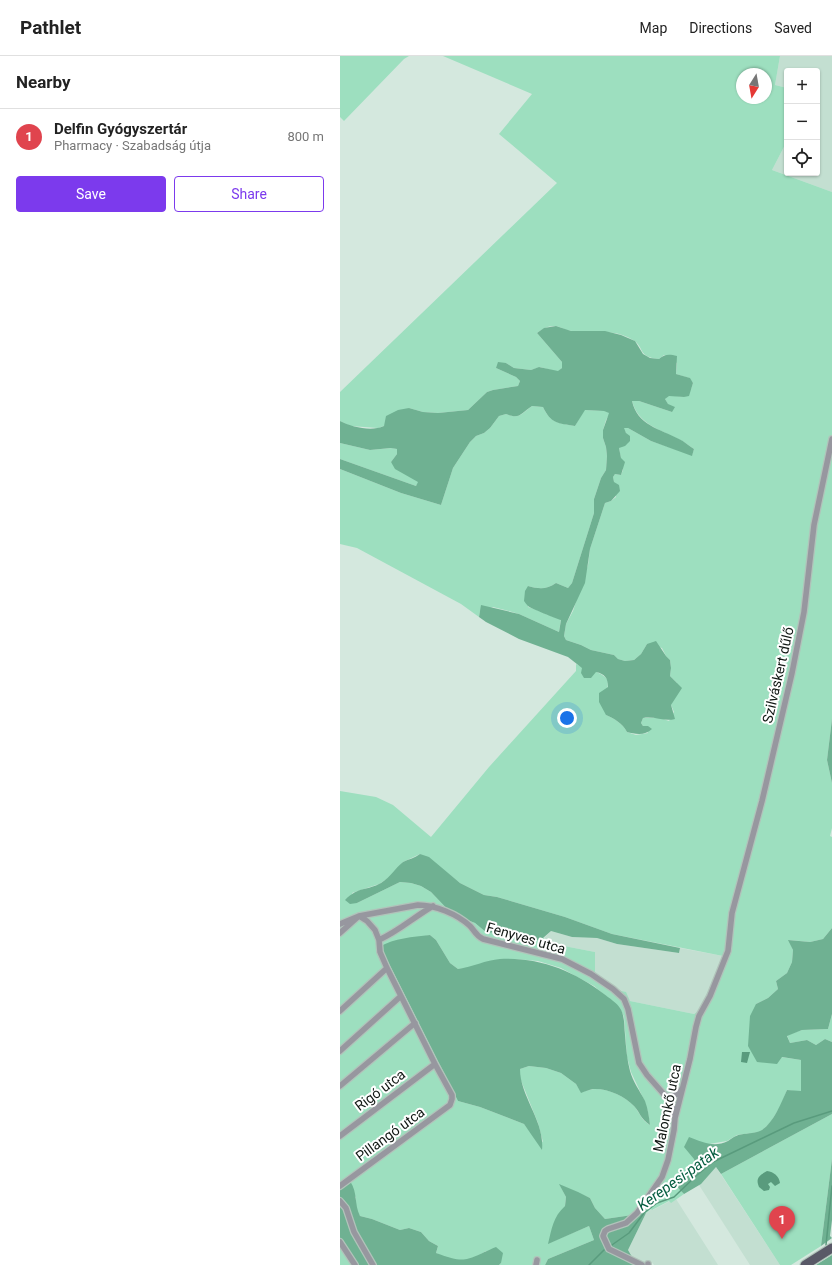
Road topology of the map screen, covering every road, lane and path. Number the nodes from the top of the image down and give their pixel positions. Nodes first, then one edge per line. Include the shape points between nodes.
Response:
1 (832, 439) edge
2 (433, 906) junction
3 (732, 913) joint
4 (359, 916) junction
5 (340, 924) edge
6 (340, 933) edge
7 (380, 940) junction
8 (387, 968) junction
9 (401, 996) junction
10 (340, 1011) edge
11 (415, 1023) junction
12 (340, 1051) edge
13 (435, 1064) junction
14 (340, 1086) edge
15 (681, 1090) junction
16 (665, 1096) junction
17 (674, 1118) junction
18 (340, 1136) edge
19 (340, 1186) edge
20 (340, 1201) edge
21 (340, 1242) edge
22 (832, 1248) edge
23 (355, 1265) edge
24 (373, 1265) edge
25 (646, 1265) edge
26 (805, 1265) edge

1 - 3 street, Szilváskert dűlő via 814,525 802,626 762,801
2 - 4 street, Fenyves utca via 418,905
2 - 7 street
2 - 16 street, Fenyves utca via 461,920 483,939 562,959 608,984 624,999 628,1009 638,1063
3 - 15 street, Malomkő utca via 728,950 697,1021
4 - 5 street, Fenyves utca
4 - 6 street
4 - 7 street via 375,930
7 - 8 street via 380,952
8 - 9 street
8 - 10 street
9 - 11 street
9 - 12 street
11 - 13 street
11 - 14 street
13 - 18 street, Rigó utca
13 - 19 street, Pillangó utca via 452,1096 450,1105
15 - 16 street via 676,1095
15 - 17 street, Malomkő utca
16 - 17 street, Fenyves utca via 672,1106
17 - 25 street, Malomkő utca via 672,1146 662,1177 637,1213 626,1223 605,1231 603,1236 609,1249
20 - 24 street via 346,1208 354,1232
21 - 23 street
22 - 26 main road

